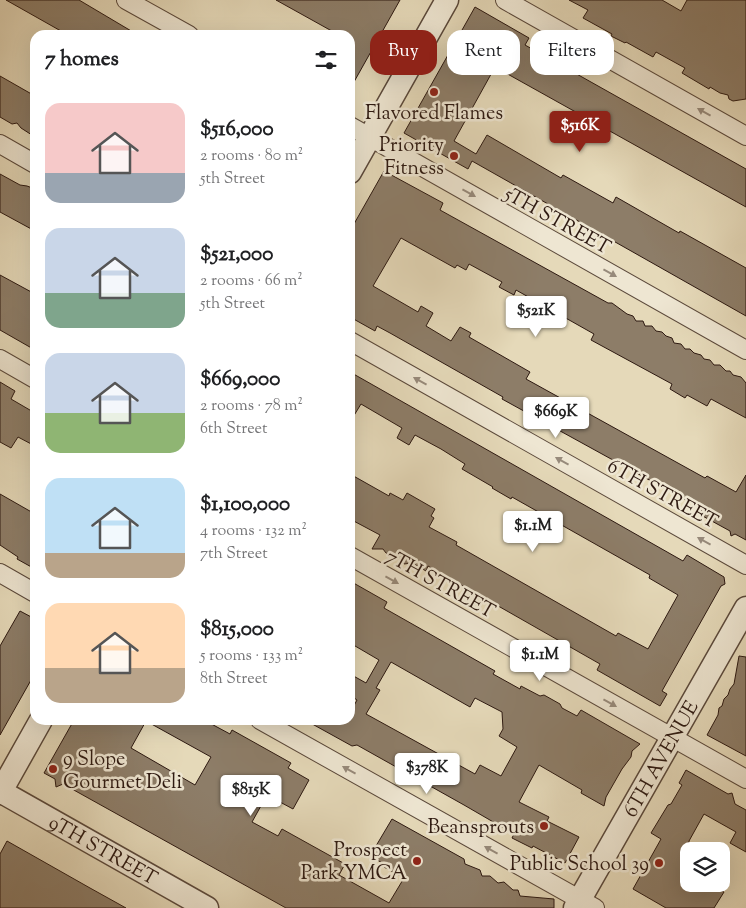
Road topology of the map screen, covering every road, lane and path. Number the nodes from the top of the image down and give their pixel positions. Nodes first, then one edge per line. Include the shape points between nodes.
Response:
1 (126, 0) edge
2 (447, 0) edge
3 (505, 0) edge
4 (180, 30) edge
5 (355, 129) edge
6 (746, 136) edge
7 (370, 137) junction
8 (0, 144) edge
9 (30, 161) edge
10 (355, 163) edge
11 (355, 345) edge
12 (746, 350) edge
13 (0, 359) edge
14 (30, 376) edge
15 (355, 559) edge
16 (746, 565) edge
17 (0, 573) edge
18 (30, 590) edge
19 (746, 608) edge
20 (38, 725) edge
21 (269, 725) edge
22 (672, 738) junction
23 (746, 779) edge
24 (0, 792) edge
25 (583, 905) edge
26 (207, 908) edge

1 - 4 street
2 - 7 street
6 -> 3 street
5 - 7 street, 5TH STREET
7 - 10 street
7 -> 12 street, 5TH STREET
8 - 9 street
16 -> 11 street, 6TH STREET
13 - 14 street
15 -> 22 street, 7TH STREET
17 - 18 street
19 - 22 street, 6TH AVENUE
20 - 24 street
25 -> 21 street
22 - 23 street, 7TH STREET
22 - 25 street, 6TH AVENUE
24 - 26 street, 9TH STREET

